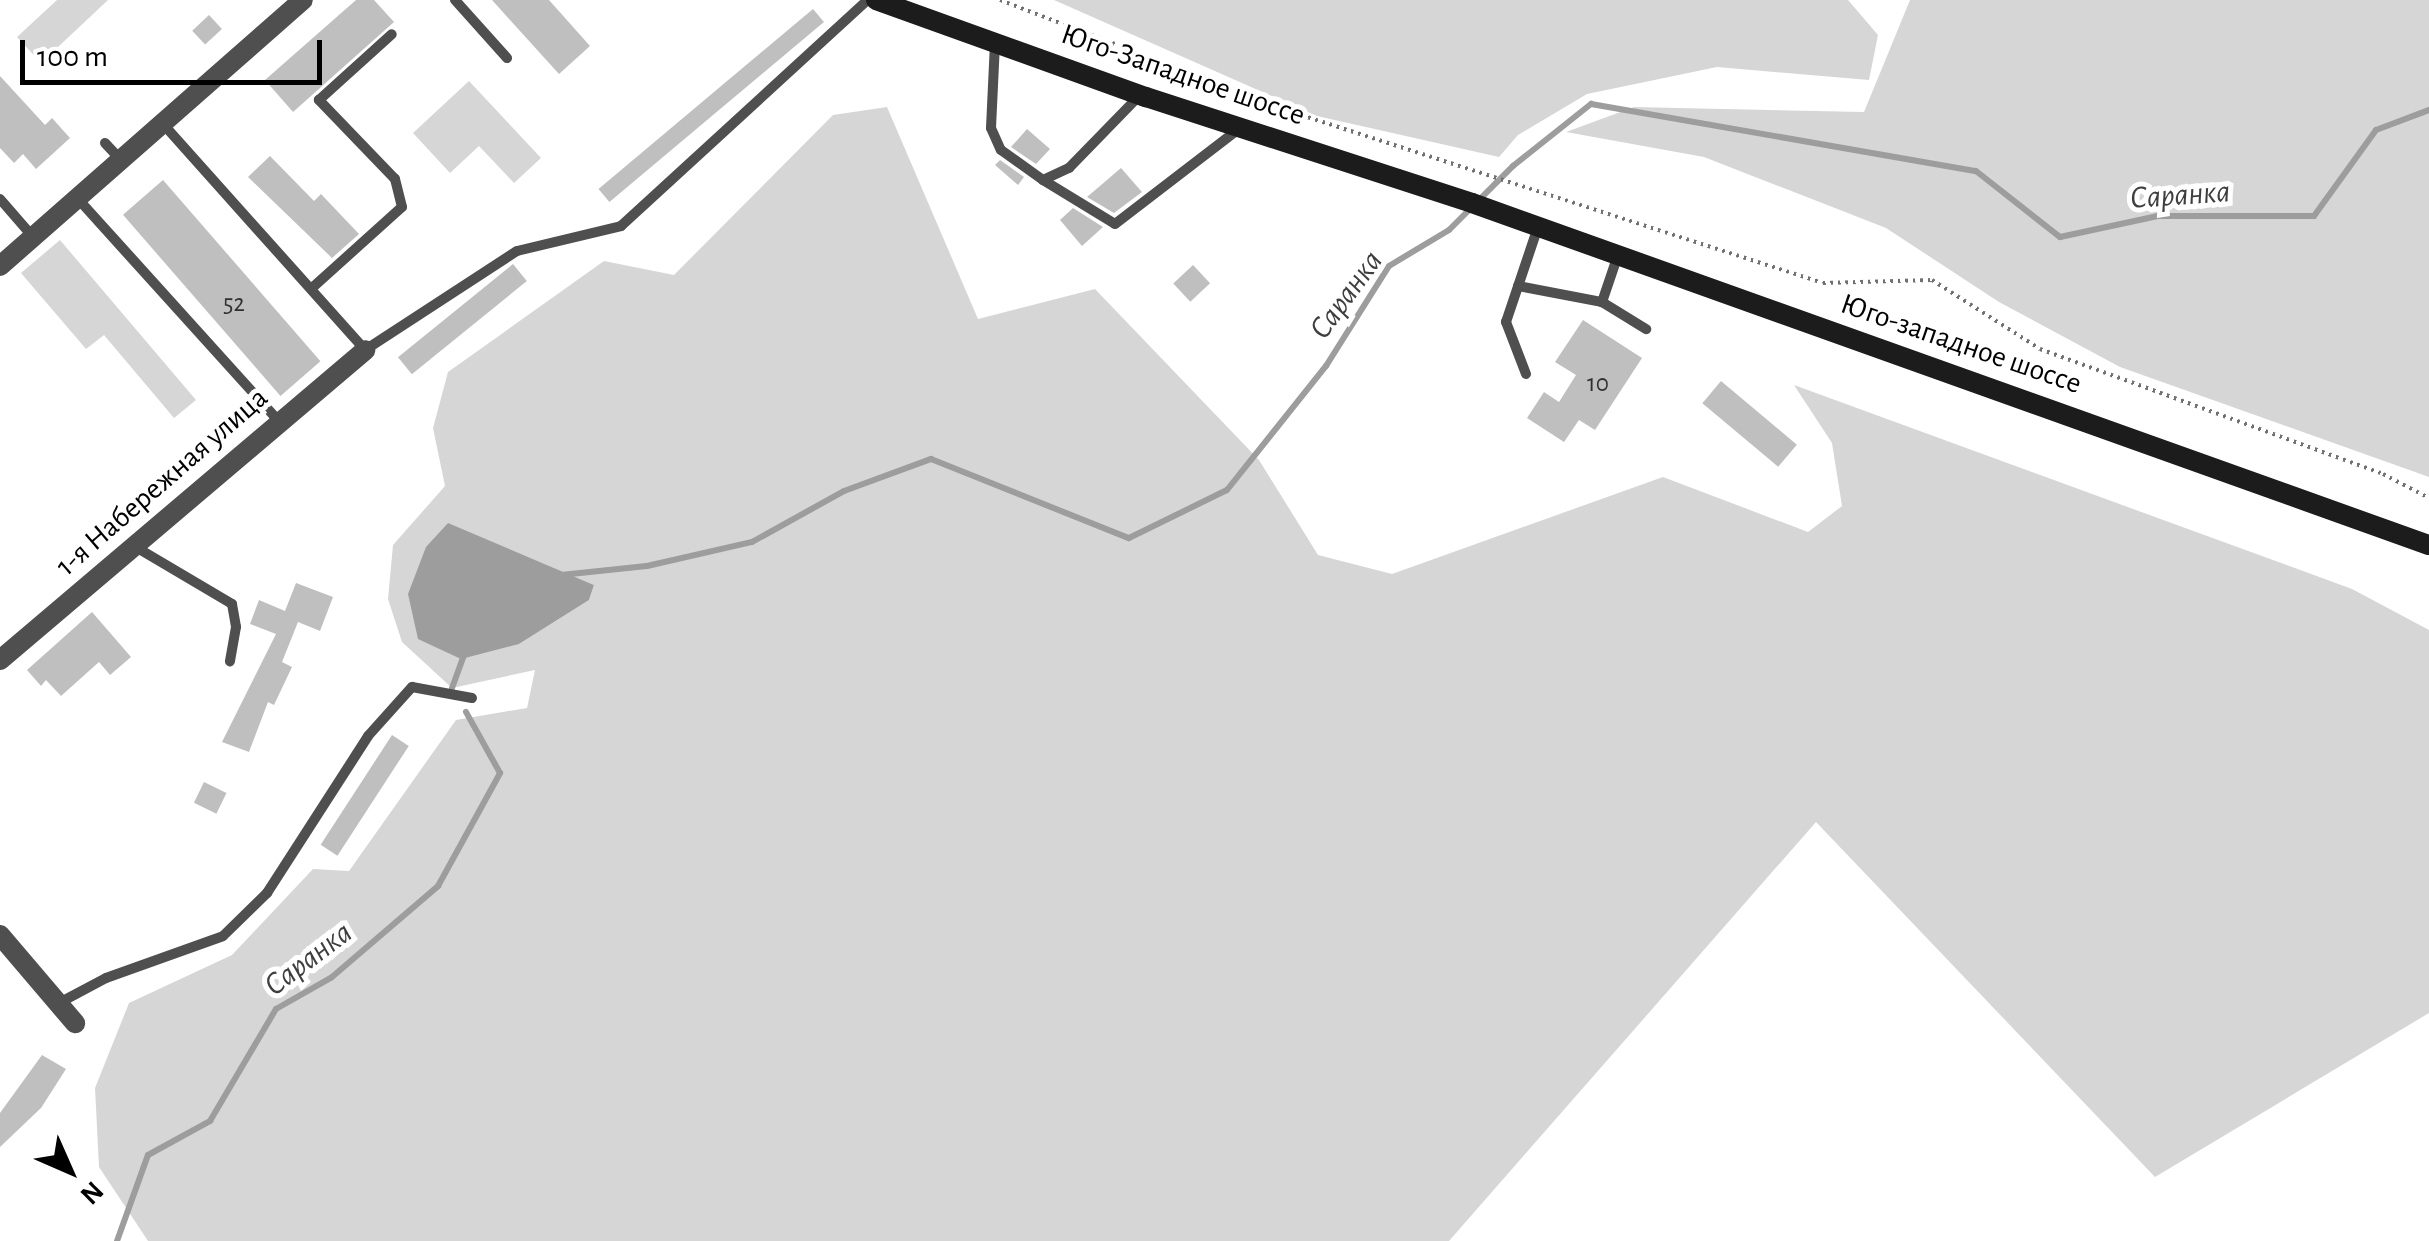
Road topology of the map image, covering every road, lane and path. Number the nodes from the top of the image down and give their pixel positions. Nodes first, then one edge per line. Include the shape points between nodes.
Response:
1 (302, 0) edge
2 (455, 0) edge
3 (868, 0) edge
4 (876, 0) edge
5 (1000, 0) edge
6 (392, 34) dead end
7 (996, 42) junction
8 (507, 58) dead end
9 (1140, 95) junction
10 (164, 125) junction
11 (1240, 128) junction
12 (105, 144) dead end
13 (122, 160) junction
14 (1043, 180) junction
15 (0, 199) edge
16 (79, 200) junction
17 (1472, 203) joint
18 (1538, 226) junction
19 (34, 238) junction
20 (1618, 254) junction
21 (0, 266) edge
22 (1518, 286) junction
23 (312, 288) junction
24 (1602, 302) junction
25 (1646, 329) dead end
26 (365, 350) junction
27 (1526, 374) dead end
28 (280, 420) junction
29 (2429, 498) edge
30 (2429, 545) edge
31 (133, 546) junction
32 (0, 660) edge
33 (230, 661) dead end
34 (472, 698) dead end
35 (0, 936) edge
36 (58, 1003) junction
37 (75, 1023) dead end

1 - 10 street
2 - 8 lane
3 - 26 lane via 621,226 517,251
4 - 7 main road, Юго-Западное шоссе
5 - 29 path via 1300,115 1823,283 1932,280 2040,349 2383,474
6 - 23 lane via 319,100 395,178 402,207
7 - 9 main road, Юго-Западное шоссе
7 - 14 lane via 991,128 1001,150
9 - 11 main road, Юго-Западное шоссе
9 - 14 lane via 1070,168
10 - 13 street
10 - 23 lane
11 - 14 lane via 1115,224
11 - 17 main road, Юго-Западное шоссе
12 - 13 lane
13 - 16 street
15 - 19 lane
16 - 19 street
16 - 28 lane
17 - 18 main road, Юго-западное шоссе
18 - 20 main road, Юго-западное шоссе
18 - 22 lane
19 - 21 street
20 - 24 lane
20 - 30 main road, Юго-западное шоссе
22 - 24 lane
22 - 27 lane via 1506,322
23 - 26 lane
24 - 25 lane
26 - 28 street, 1-я Набережная улица
28 - 31 street, 1-я Набережная улица
31 - 32 street, 1-я Набережная улица
31 - 33 lane via 232,604
34 - 36 lane via 412,686 368,736 267,892 222,936
35 - 36 street
36 - 37 street

